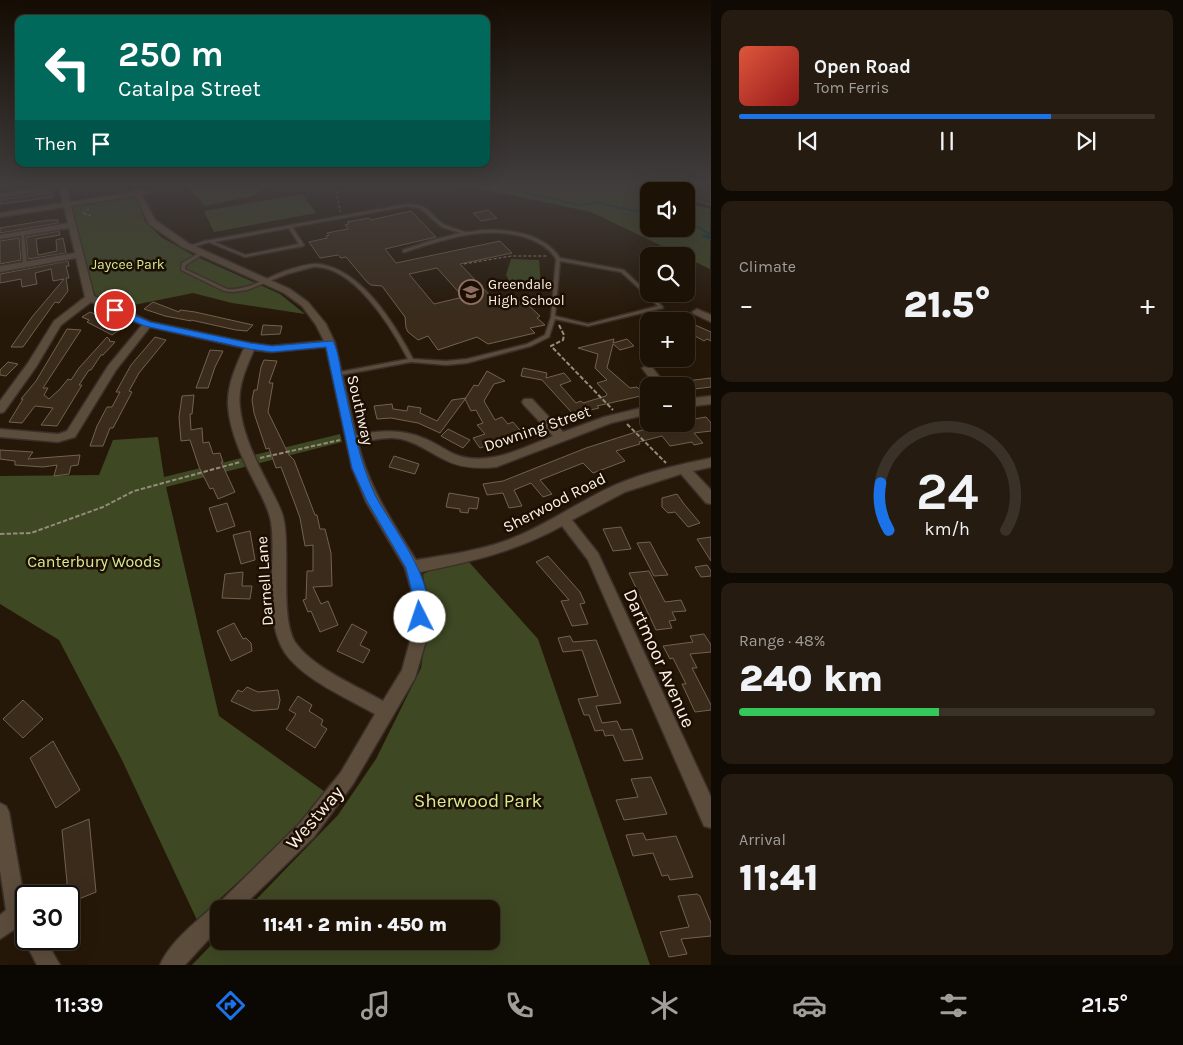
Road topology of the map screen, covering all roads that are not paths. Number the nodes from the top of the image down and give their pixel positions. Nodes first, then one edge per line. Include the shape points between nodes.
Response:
1 (53, 228) edge
2 (73, 228) edge
3 (161, 228) edge
4 (280, 228) edge
5 (291, 228) edge
6 (450, 228) edge
7 (22, 233) junction
8 (466, 233) junction
9 (0, 237) edge
10 (210, 242) junction
11 (196, 250) junction
12 (404, 251) dead end
13 (79, 255) junction
14 (558, 260) junction
15 (25, 264) junction
16 (0, 269) edge
17 (263, 280) junction
18 (90, 298) junction
19 (697, 312) dead end
20 (553, 317) junction
21 (710, 319) edge
22 (148, 324) junction
23 (330, 343) junction
24 (250, 346) junction
25 (410, 360) junction
26 (647, 368) dead end
27 (336, 374) junction
28 (654, 377) edge
29 (0, 389) edge
30 (14, 392) junction
31 (710, 400) edge
32 (528, 402) dead end
33 (695, 402) edge
34 (0, 409) edge
35 (640, 412) edge
36 (0, 433) edge
37 (561, 437) junction
38 (346, 440) junction
39 (710, 462) edge
40 (684, 469) junction
41 (710, 499) edge
42 (564, 519) junction
43 (412, 567) junction
44 (387, 712) junction
45 (0, 812) edge
46 (710, 819) edge
47 (15, 887) edge
48 (234, 900) edge
49 (210, 923) edge
50 (15, 924) edge
51 (0, 929) edge
52 (40, 950) edge
53 (50, 965) edge
54 (171, 965) edge

1 - 7 street
2 - 13 street
3 - 11 street, Southway
4 - 10 lane
5 - 10 lane via 302,245 246,256
6 - 8 lane
7 - 9 street
7 - 15 lane
8 - 12 lane
8 - 14 lane via 492,230 519,234 544,243
10 - 11 lane
10 - 11 lane
11 - 17 street, Southway
11 - 17 lane via 183,270 226,290 243,290
13 - 15 street
13 - 18 street
14 - 20 lane
14 - 20 lane via 622,271 661,307 588,325
15 - 16 street
17 - 23 street, Southway via 306,304
17 - 25 lane via 316,265 348,276 364,290 403,344
18 - 22 street
18 - 30 street via 57,323
19 - 21 street
20 - 25 lane via 548,336 530,345 467,361 432,363
22 - 24 street
22 - 36 street via 112,368 71,434 58,438
23 - 24 street via 280,348
23 - 27 street, Southway
24 - 44 street, Darnell Lane via 236,380 236,426 278,521 281,619 289,646 308,665
25 - 27 lane
26 - 28 street
27 - 38 street, Southway
29 - 30 street
30 - 34 street
31 - 33 street
32 - 37 street
35 - 37 street, Downing Street
37 - 38 street, Downing Street via 481,465 455,460 404,436 384,434
38 - 43 street, Southway via 371,498
39 - 40 street, Sherwood Road
40 - 41 street
40 - 42 street, Sherwood Road via 644,478
42 - 43 street, Sherwood Road via 512,544 480,554
42 - 46 street, Dartmoor Avenue via 593,558
43 - 44 street, Southway via 421,600 420,634 409,673
44 - 48 street, Westway via 346,778 307,830
45 - 47 street
49 - 54 street
50 - 51 street
52 - 53 street

